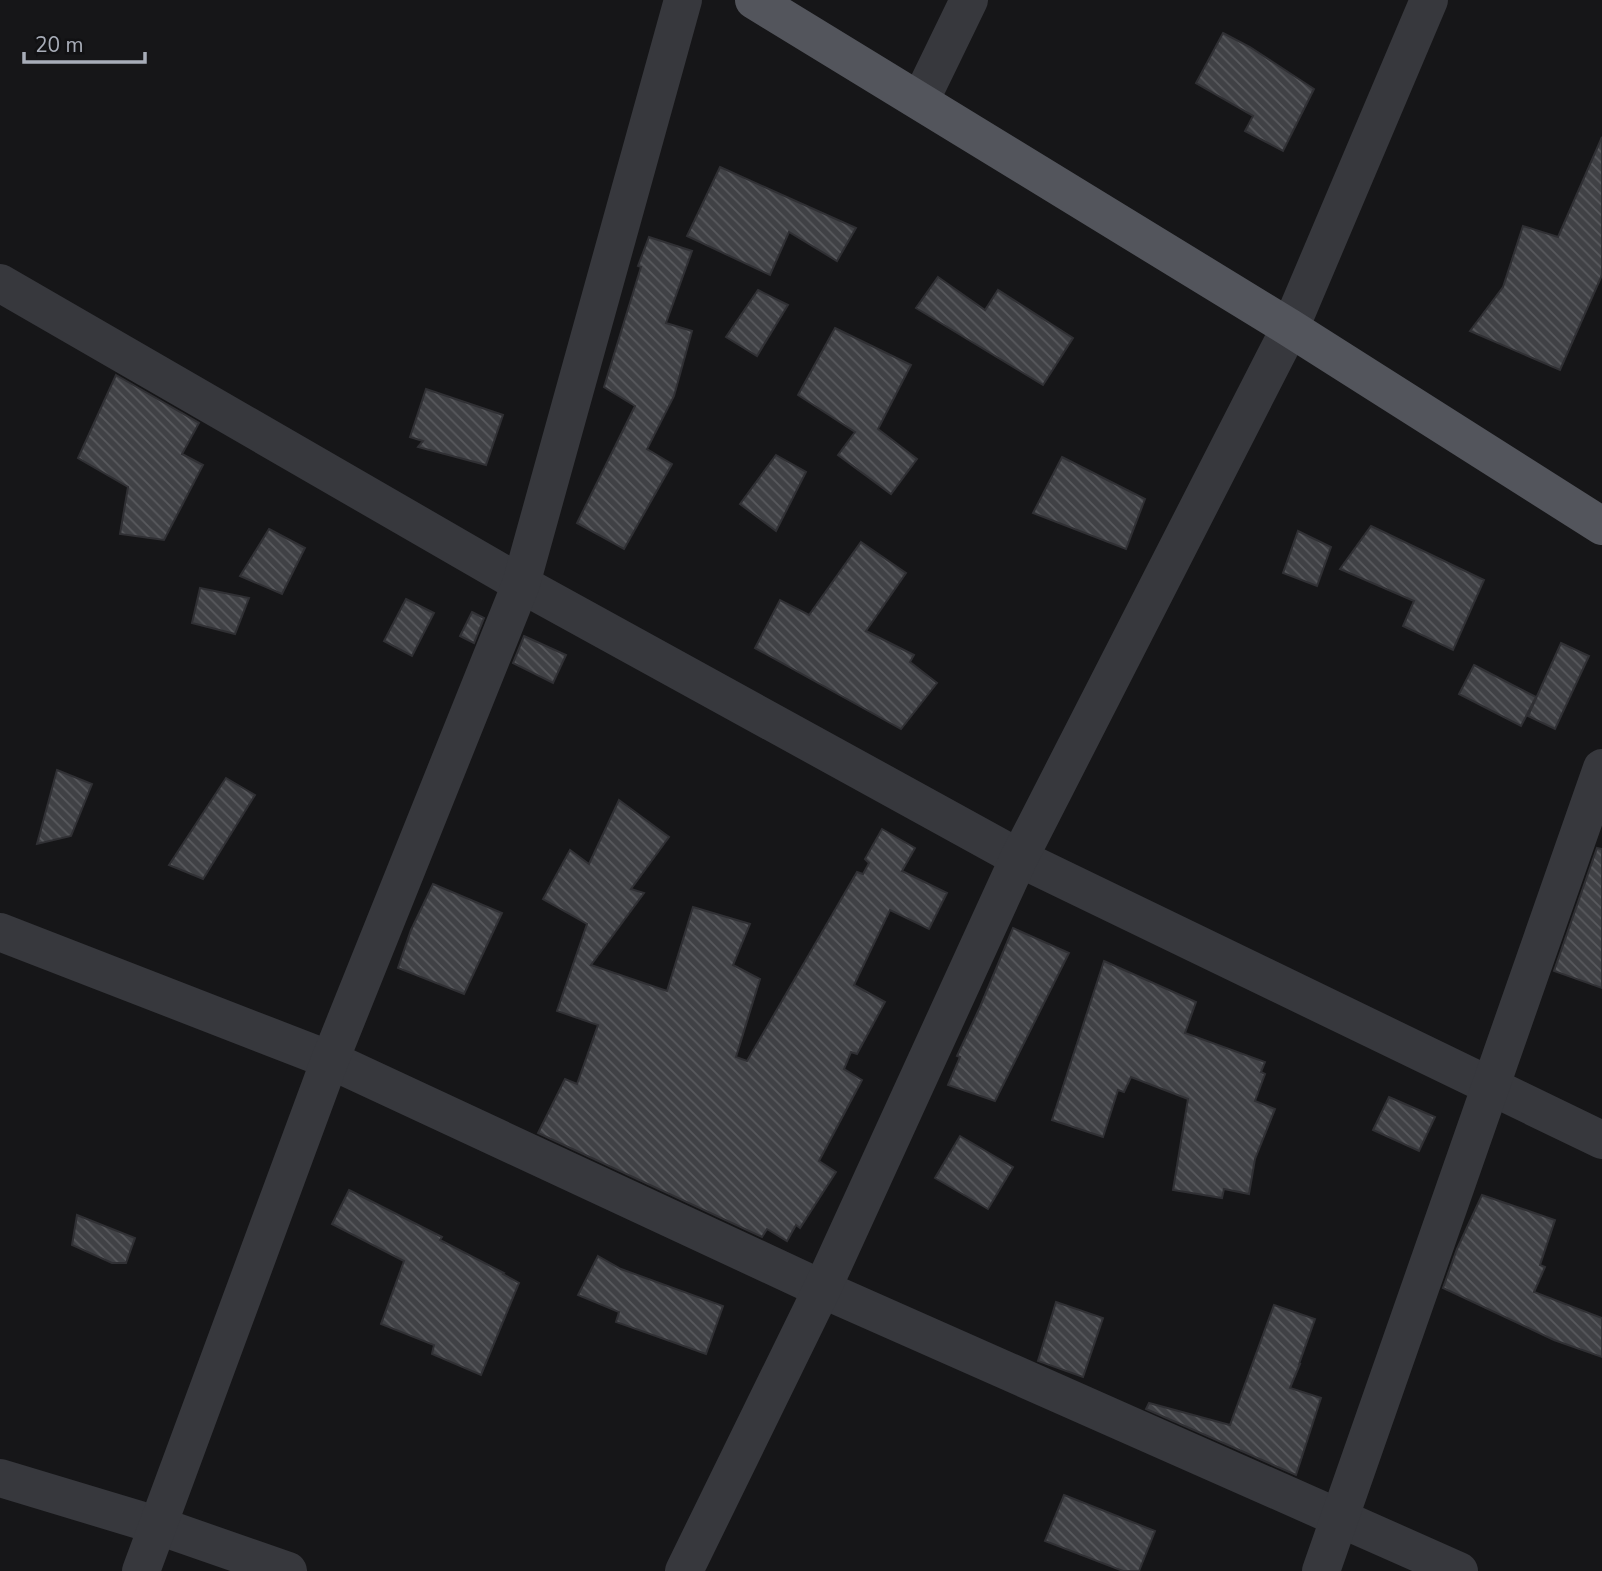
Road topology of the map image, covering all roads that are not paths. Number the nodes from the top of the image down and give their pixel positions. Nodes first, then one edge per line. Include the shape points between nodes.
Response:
1 (683, 0) edge
2 (754, 0) edge
3 (969, 0) edge
4 (1429, 0) edge
5 (920, 101) junction
6 (0, 283) edge
7 (1290, 328) junction
8 (1602, 526) edge
9 (521, 584) junction
10 (1602, 768) edge
11 (1019, 858) junction
12 (0, 932) edge
13 (330, 1059) junction
14 (1491, 1086) junction
15 (1602, 1140) edge
16 (821, 1289) junction
17 (0, 1478) edge
18 (1340, 1517) junction
19 (156, 1525) junction
20 (141, 1571) edge
21 (288, 1571) edge
22 (684, 1571) edge
23 (1321, 1571) edge
24 (1459, 1571) edge

1 - 9 street
2 - 5 main road
3 - 5 street
4 - 7 street
5 - 7 main road
6 - 9 street
7 - 8 main road
7 - 11 street
9 - 11 street
9 - 13 street
10 - 14 street
11 - 14 street
11 - 16 street
12 - 13 street
13 - 16 street
13 - 19 street
14 - 15 street
14 - 18 street
16 - 18 street
16 - 22 street
17 - 19 street
18 - 23 street
18 - 24 street
19 - 20 street
19 - 21 street

